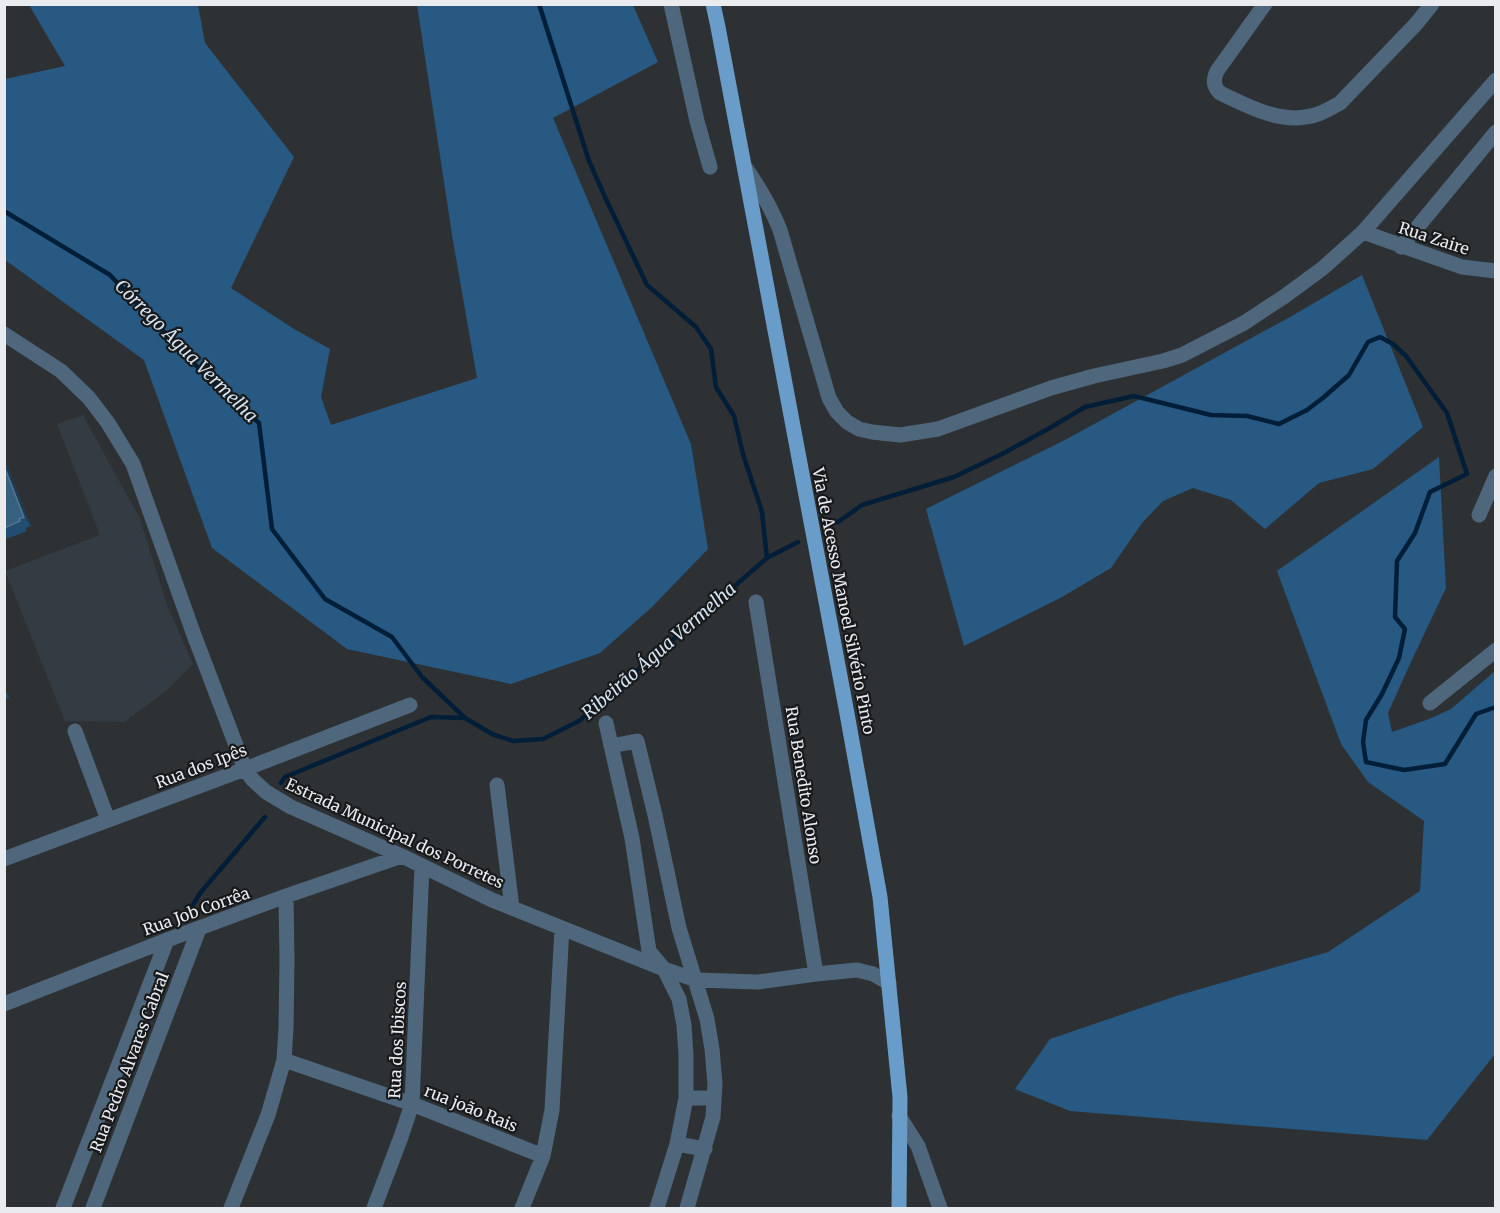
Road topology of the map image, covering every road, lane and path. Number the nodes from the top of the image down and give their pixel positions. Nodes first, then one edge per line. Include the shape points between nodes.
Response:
1 (671, 4) edge
2 (1265, 4) edge
3 (1432, 4) edge
4 (715, 8) edge
5 (1496, 80) edge
6 (1496, 132) edge
7 (710, 167) dead end
8 (745, 167) junction
9 (1363, 232) junction
10 (1401, 247) junction
11 (1496, 272) edge
12 (4, 334) edge
13 (1496, 476) edge
14 (1479, 515) dead end
15 (756, 602) dead end
16 (1496, 650) edge
17 (1430, 703) dead end
18 (410, 705) dead end
19 (606, 723) dead end
20 (75, 731) dead end
21 (611, 746) junction
22 (245, 770) junction
23 (497, 785) dead end
24 (108, 820) junction
25 (402, 856) junction
26 (4, 859) edge
27 (422, 866) junction
28 (286, 896) junction
29 (512, 908) junction
30 (562, 928) junction
31 (199, 929) junction
32 (167, 940) junction
33 (664, 969) junction
34 (816, 974) junction
35 (696, 980) junction
36 (889, 983) junction
37 (4, 1004) edge
38 (284, 1060) junction
39 (686, 1098) junction
40 (714, 1098) junction
41 (412, 1104) junction
42 (899, 1116) junction
43 (677, 1144) junction
44 (705, 1149) junction
45 (543, 1156) junction
46 (63, 1209) edge
47 (93, 1209) edge
48 (231, 1209) edge
49 (374, 1209) edge
50 (522, 1209) edge
51 (657, 1209) edge
52 (687, 1209) edge
53 (899, 1209) edge
54 (940, 1209) edge

1 - 7 street
2 - 3 street via 1217,71 1214,81 1220,93 1290,118 1324,112 1340,103
4 - 8 main road, Via de Acesso Manoel Silvério Pinto
5 - 9 street
6 - 10 street
8 - 9 street via 780,230 833,405 859,429 890,434 938,429 1051,388 1182,354 1285,296
8 - 36 main road, Via de Acesso Manoel Silvério Pinto via 876,872
9 - 10 street, Rua Zaire
10 - 11 street, Rua Zaire via 1462,267
12 - 22 street, Estrada Municipal dos Porretes via 61,371 89,398 133,464
13 - 14 street
15 - 34 street, Rua Benedito Alonso
16 - 17 street
18 - 22 street, Rua dos Ipês
19 - 21 street
20 - 24 street
21 - 33 street via 632,838 649,951
21 - 35 street via 637,741 679,928
22 - 24 street, Rua dos Ipês
22 - 25 street, Estrada Municipal dos Porretes via 266,792 291,807
23 - 29 street
24 - 26 street, Rua dos Ipês
25 - 27 street, Estrada Municipal dos Porretes
25 - 28 street, Rua Job Corrêa
27 - 29 street, Estrada Municipal dos Porretes
27 - 41 street, Rua dos Ibiscos
28 - 31 street, Rua Job Corrêa
28 - 38 street
29 - 30 street, Estrada Municipal dos Porretes
30 - 33 street, Estrada Municipal dos Porretes
30 - 45 street via 552,1110
31 - 32 street, Rua Job Corrêa
31 - 47 street, Rua Pedro Alvares Cabral
32 - 37 street, Rua Job Corrêa
32 - 46 street, Rua Pedro Alvares Cabral
33 - 35 street, Estrada Municipal dos Porretes
33 - 39 street via 679,999 684,1025
34 - 35 street, Estrada Municipal dos Porretes via 758,982
34 - 36 street, Estrada Municipal dos Porretes via 857,970
35 - 40 street via 712,1049
36 - 42 main road, Via de Acesso Manoel Silvério Pinto
38 - 41 street, rua joão Rais
38 - 48 street via 268,1115
39 - 40 street
39 - 43 street
40 - 44 street
41 - 45 street, rua joão Rais
41 - 49 street, Rua dos Ibiscos
42 - 53 main road, Via de Acesso Manoel Silvério Pinto
42 - 54 street via 918,1146
43 - 44 street
43 - 51 street
44 - 52 street
45 - 50 street

